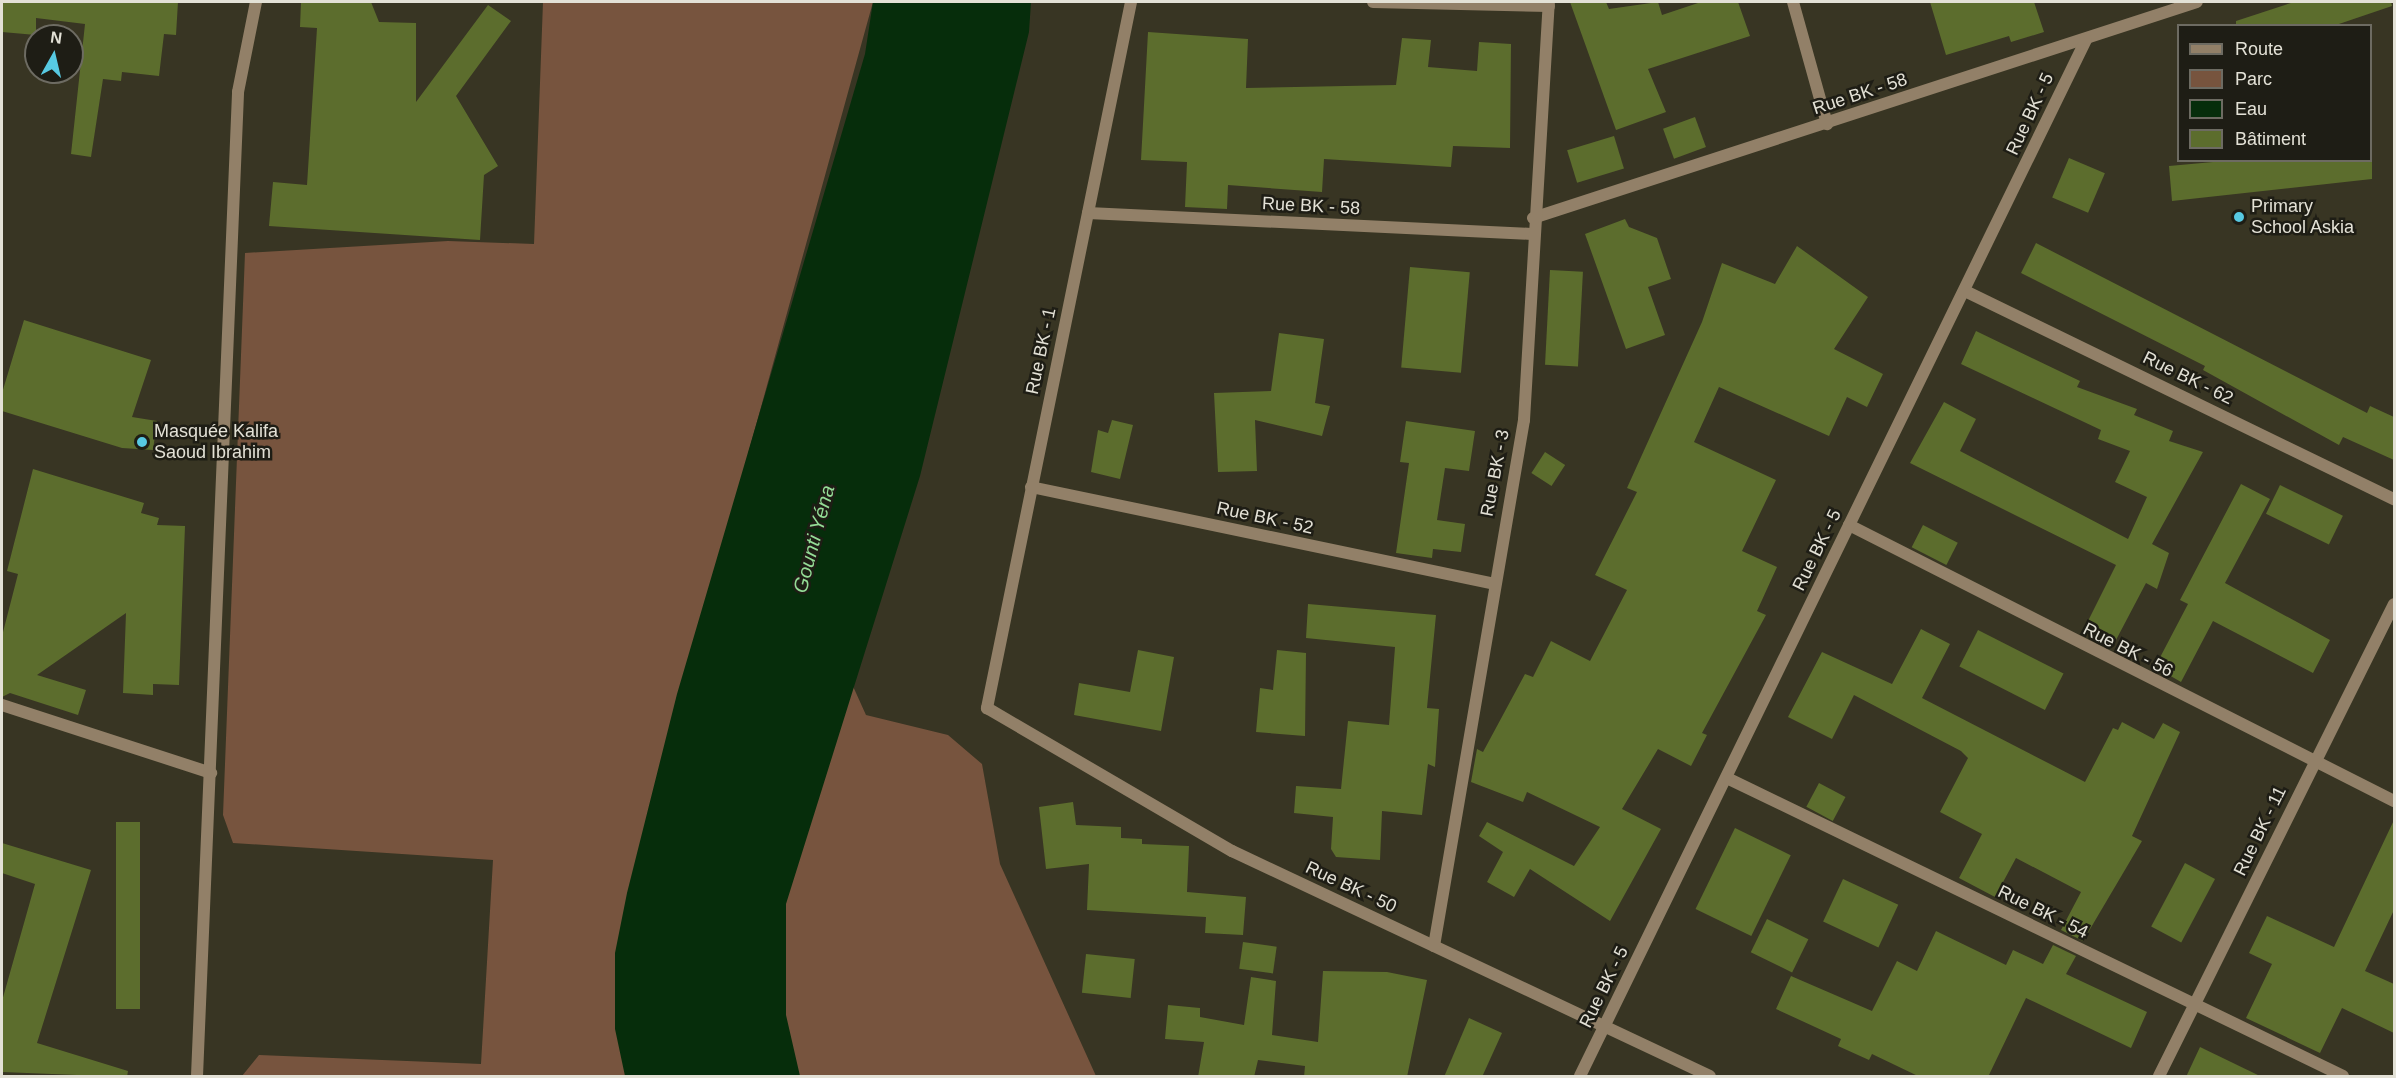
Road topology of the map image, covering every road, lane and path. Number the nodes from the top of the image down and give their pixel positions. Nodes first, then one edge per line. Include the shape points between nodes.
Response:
1 (256, 2) edge
2 (1131, 2) edge
3 (1372, 2) edge
4 (1792, 2) edge
5 (2197, 2) edge
6 (1549, 4) edge
7 (2166, 6) edge
8 (2086, 40) junction
9 (1827, 124) junction
10 (1088, 213) junction
11 (1533, 218) junction
12 (1532, 234) junction
13 (1965, 291) junction
14 (1031, 486) junction
15 (2394, 499) edge
16 (1849, 525) junction
17 (1492, 583) junction
18 (2394, 604) edge
19 (2, 705) edge
20 (987, 708) joint
21 (2314, 762) junction
22 (210, 773) junction
23 (1728, 779) junction
24 (2394, 801) edge
25 (1434, 946) junction
26 (2194, 1006) junction
27 (1604, 1029) junction
28 (197, 1077) edge
29 (1580, 1077) edge
30 (1710, 1077) edge
31 (2160, 1077) edge
32 (2343, 1077) edge

1 - 22 street via 238,92
2 - 10 street, Rue BK - 1
3 - 6 street
4 - 9 street
5 - 7 street, Rue BK - 58
6 - 11 street, Rue BK - 3
7 - 8 street, Rue BK - 58
8 - 9 street, Rue BK - 58
8 - 13 street, Rue BK - 5
9 - 11 street, Rue BK - 58
10 - 12 street, Rue BK - 58
10 - 14 street, Rue BK - 1
11 - 12 street, Rue BK - 3
12 - 17 street, Rue BK - 3 via 1524,420
13 - 15 street, Rue BK - 62
13 - 16 street, Rue BK - 5
14 - 17 street, Rue BK - 52
14 - 20 street, Rue BK - 1
16 - 21 street, Rue BK - 56
16 - 23 street, Rue BK - 5
17 - 25 street, Rue BK - 3
18 - 21 street, Rue BK - 11
19 - 22 street
20 - 25 street, Rue BK - 50 via 1232,851
21 - 24 street, Rue BK - 56
21 - 26 street, Rue BK - 11
22 - 28 street
23 - 26 street, Rue BK - 54
23 - 27 street, Rue BK - 5
25 - 27 street, Rue BK - 50
26 - 31 street, Rue BK - 11
26 - 32 street, Rue BK - 54
27 - 29 street, Rue BK - 5
27 - 30 street, Rue BK - 50

